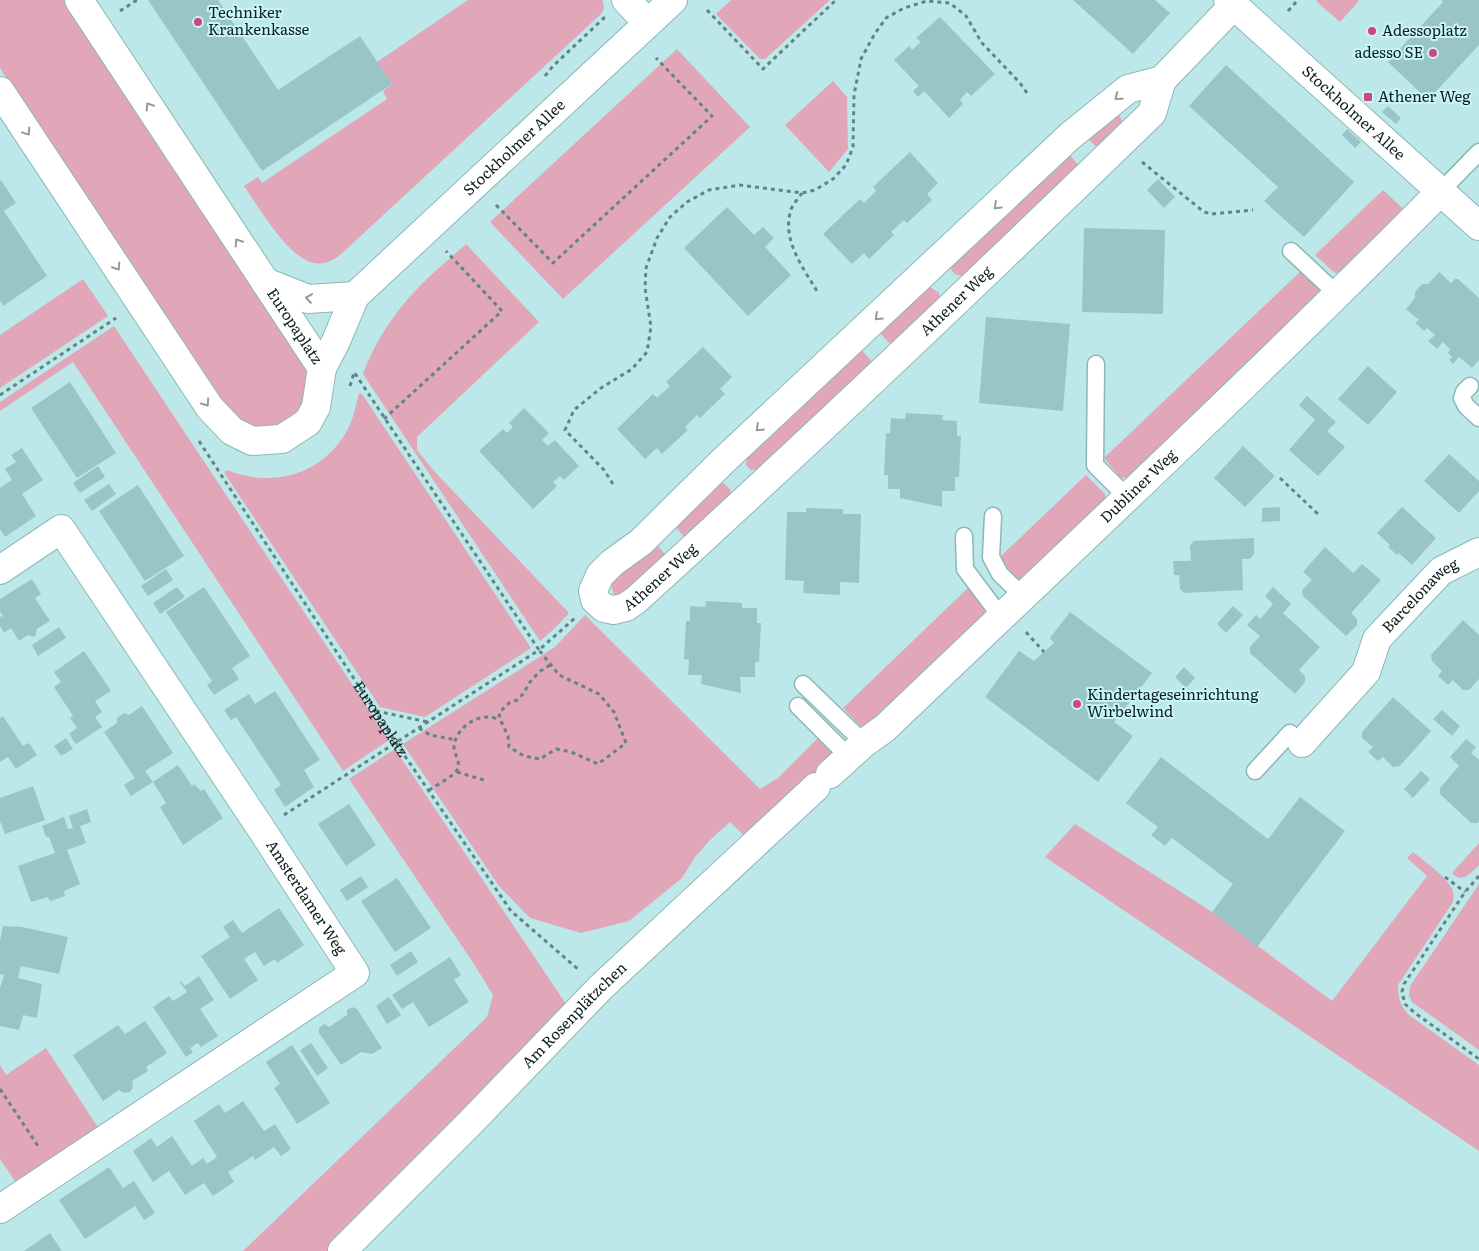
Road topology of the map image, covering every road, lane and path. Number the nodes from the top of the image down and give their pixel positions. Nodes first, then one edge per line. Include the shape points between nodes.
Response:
1 (79, 0) edge
2 (137, 0) edge
3 (673, 0) edge
4 (836, 0) edge
5 (1298, 0) edge
6 (1231, 3) edge
7 (616, 8) edge
8 (707, 10) dead end
9 (120, 11) dead end
10 (1288, 11) dead end
11 (648, 23) junction
12 (656, 58) dead end
13 (545, 76) dead end
14 (1162, 80) junction
15 (0, 91) edge
16 (1027, 93) dead end
17 (1122, 142) junction
18 (1479, 152) edge
19 (1441, 191) junction
20 (802, 193) junction
21 (496, 205) dead end
22 (1253, 210) dead end
23 (1479, 226) edge
24 (446, 251) dead end
25 (1291, 251) dead end
26 (265, 282) junction
27 (817, 291) dead end
28 (1338, 294) junction
29 (355, 296) junction
30 (118, 318) dead end
31 (1096, 364) dead end
32 (322, 368) junction
33 (354, 372) dead end
34 (1470, 386) dead end
35 (0, 395) edge
36 (1479, 418) edge
37 (384, 420) junction
38 (195, 434) dead end
39 (1280, 478) dead end
40 (613, 484) dead end
41 (1127, 497) junction
42 (1319, 515) dead end
43 (993, 516) dead end
44 (964, 536) dead end
45 (1479, 552) edge
46 (0, 570) edge
47 (1023, 596) junction
48 (595, 600) junction
49 (1001, 617) junction
50 (539, 650) junction
51 (550, 665) junction
52 (803, 684) dead end
53 (798, 706) dead end
54 (375, 711) junction
55 (500, 720) junction
56 (428, 722) junction
57 (419, 728) junction
58 (1296, 738) joint
59 (456, 740) junction
60 (396, 743) junction
61 (840, 765) junction
62 (1255, 771) dead end
63 (457, 772) junction
64 (488, 781) dead end
65 (429, 790) junction
66 (262, 830) junction
67 (1445, 876) dead end
68 (1479, 876) edge
69 (1465, 892) junction
70 (600, 988) junction
71 (1479, 1059) edge
72 (0, 1089) edge
73 (55, 1171) junction
74 (0, 1208) edge
75 (342, 1251) edge

26 -> 1 street, Europaplatz
2 - 9 path
3 - 11 street, Stockholmer Allee
4 - 8 path via 763,69
5 - 10 path
6 - 14 street, Athener Weg
6 - 19 street, Stockholmer Allee
7 - 11 street
7 - 13 path
11 - 29 street, Stockholmer Allee
12 - 21 path via 712,116 553,263
14 - 17 street, Athener Weg via 1152,113
14 -> 48 street via 1128,89 1070,136 641,542 612,563 600,576 593,591
15 -> 32 street, Europaplatz via 210,408 232,431 252,441 282,439 308,422 316,406
16 - 20 path via 982,43 966,16 950,4 927,1 904,8 886,18 861,59 854,96 853,147 846,165 826,184
17 - 22 path via 1147,167 1204,212
17 - 48 street, Athener Weg via 920,336 636,600 614,610 604,608
18 - 19 lane
19 - 23 street, Stockholmer Allee
19 - 28 street, Dubliner Weg
20 - 27 path via 790,211 788,233 794,251
20 - 40 path via 740,185 709,190 687,202 666,224 646,268 645,288 651,327 647,352 632,369 574,410 565,430 604,470
24 - 37 path via 502,311
25 - 28 lane
29 -> 26 street via 308,299
26 - 32 street, Europaplatz
28 - 41 street, Dubliner Weg
29 - 32 street, Stockholmer Allee
30 - 35 path
31 - 41 lane via 1095,465
33 - 37 path
34 - 36 lane via 1462,398
37 - 50 path
38 - 54 path, Europaplatz
39 - 42 path
41 - 47 street, Dubliner Weg
43 - 47 lane via 991,557 1000,574
44 - 49 lane via 965,569
45 - 58 street, Barcelonaweg via 1441,571 1377,639 1366,672
46 - 66 street, Amsterdamer Weg via 61,529
47 - 49 street, Dubliner Weg
48 - 50 path
49 - 61 street, Dubliner Weg via 884,728
50 - 51 path
50 - 56 path
51 - 55 path via 530,682 524,694 499,713
51 - 55 path via 559,675 599,694 614,712 626,742 598,764 556,749 540,759 524,756 509,747 508,736
52 - 61 lane
53 - 61 lane
54 - 56 path
54 - 60 path, Europaplatz
55 - 59 path via 489,717 475,719 465,726
56 - 57 path
57 - 59 path via 430,735
57 - 60 path
58 - 62 lane
59 - 63 path
60 - 65 path, Europaplatz
60 - 66 path
61 - 70 street, Am Rosenplätzchen
63 - 64 path
63 - 65 path
65 - 70 path, Europaplatz via 511,911
66 - 73 street, Amsterdamer Weg via 355,973
67 - 69 path
68 - 69 path
69 - 71 path via 1404,984 1402,992 1405,1004 1415,1013
70 - 75 street, Am Rosenplätzchen
72 - 73 path
73 - 74 street, Amsterdamer Weg

